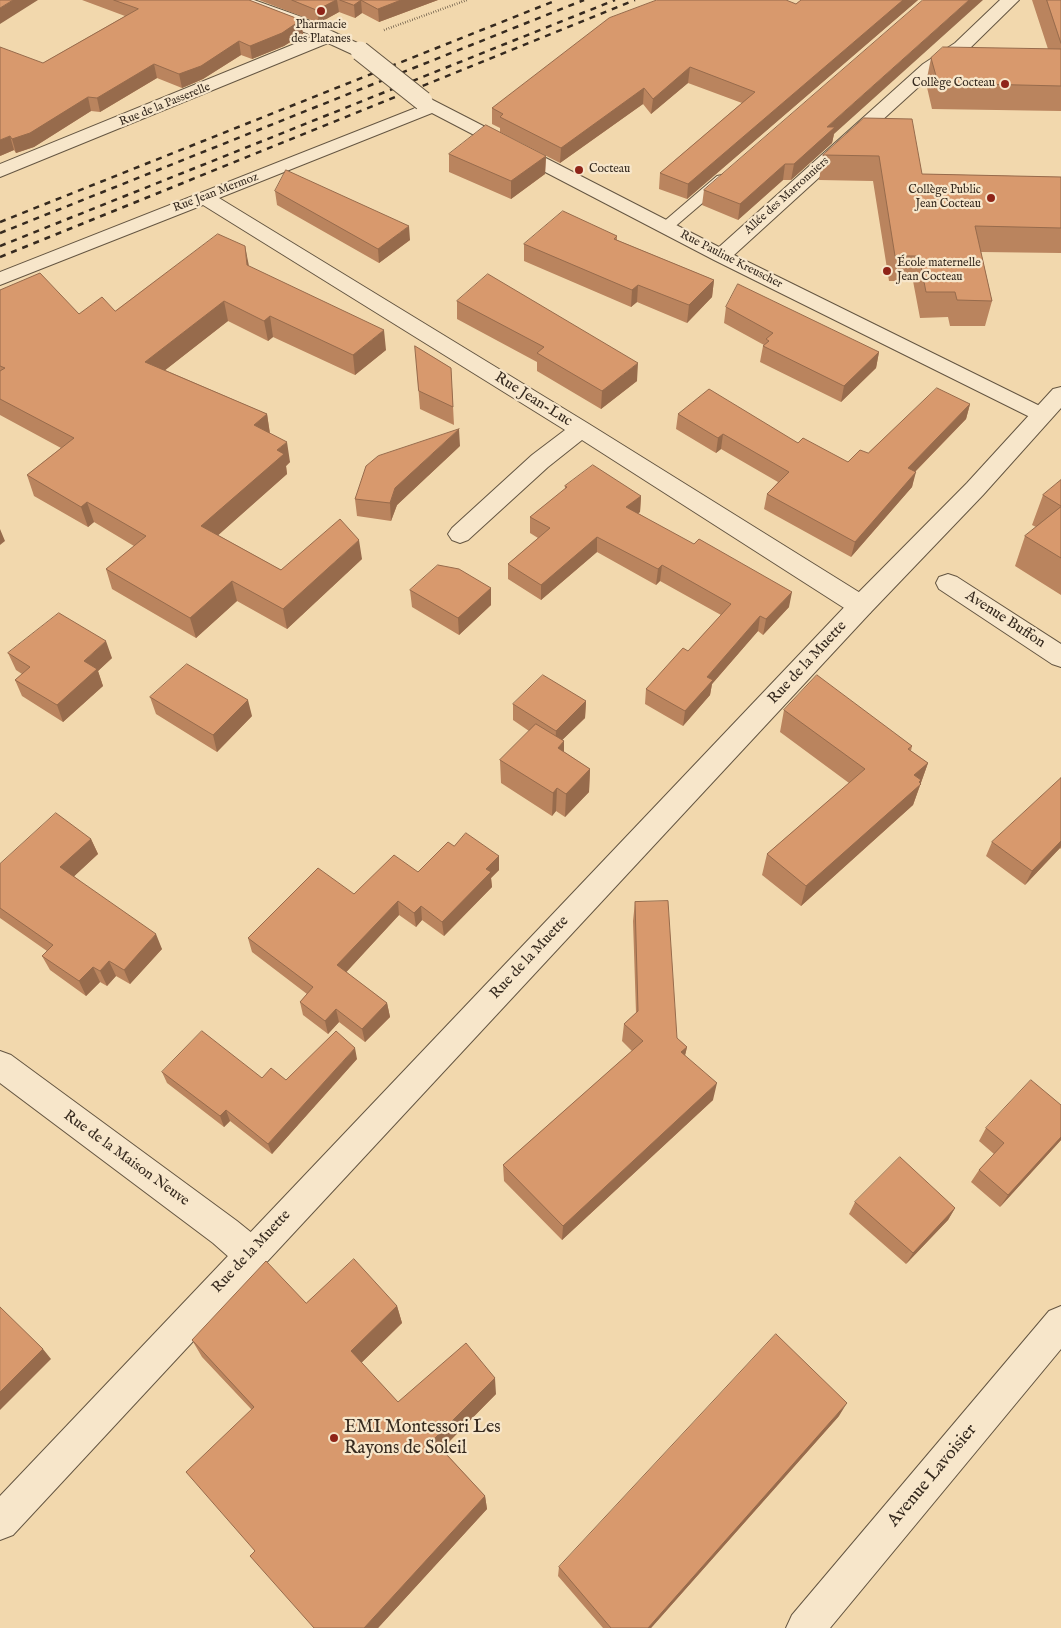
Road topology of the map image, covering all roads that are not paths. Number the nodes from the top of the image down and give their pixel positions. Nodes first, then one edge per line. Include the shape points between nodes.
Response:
1 (238, 0) edge
2 (288, 0) edge
3 (1010, 0) edge
4 (271, 11) junction
5 (345, 44) junction
6 (427, 104) junction
7 (733, 169) edge
8 (0, 171) edge
9 (204, 197) junction
10 (666, 227) junction
11 (721, 256) junction
12 (0, 280) edge
13 (1061, 394) edge
14 (1040, 414) junction
15 (581, 430) junction
16 (460, 534) dead end
17 (948, 583) dead end
18 (861, 606) junction
19 (1061, 657) edge
20 (0, 1065) edge
21 (250, 1254) junction
22 (1061, 1323) edge
23 (0, 1522) edge
24 (805, 1628) edge

1 - 4 street, Rue Pauline Kreuscher
2 - 4 street
3 - 11 street, Allée des Marronniers via 961,47 929,68
4 - 5 street, Rue Pauline Kreuscher
5 - 6 street, Rue Pauline Kreuscher, bridge
5 - 8 street, Rue de la Passerelle
6 - 9 street, Rue Jean Mermoz via 420,114
6 - 10 street, Rue Pauline Kreuscher
7 - 10 lane
9 - 12 street, Rue Jean Mermoz
9 - 15 street, Rue Jean-Luc
10 - 11 street, Rue Pauline Kreuscher
11 - 14 street, Rue Pauline Kreuscher
13 - 14 street, Rue de la Muette
14 - 18 street, Rue de la Muette via 975,489
15 - 16 street
15 - 18 street, Rue Jean-Luc
17 - 19 street, Avenue Buffon
18 - 21 street, Rue de la Muette
20 - 21 street, Rue de la Maison Neuve
21 - 23 street, Rue de la Muette
22 - 24 street, Avenue Lavoisier

